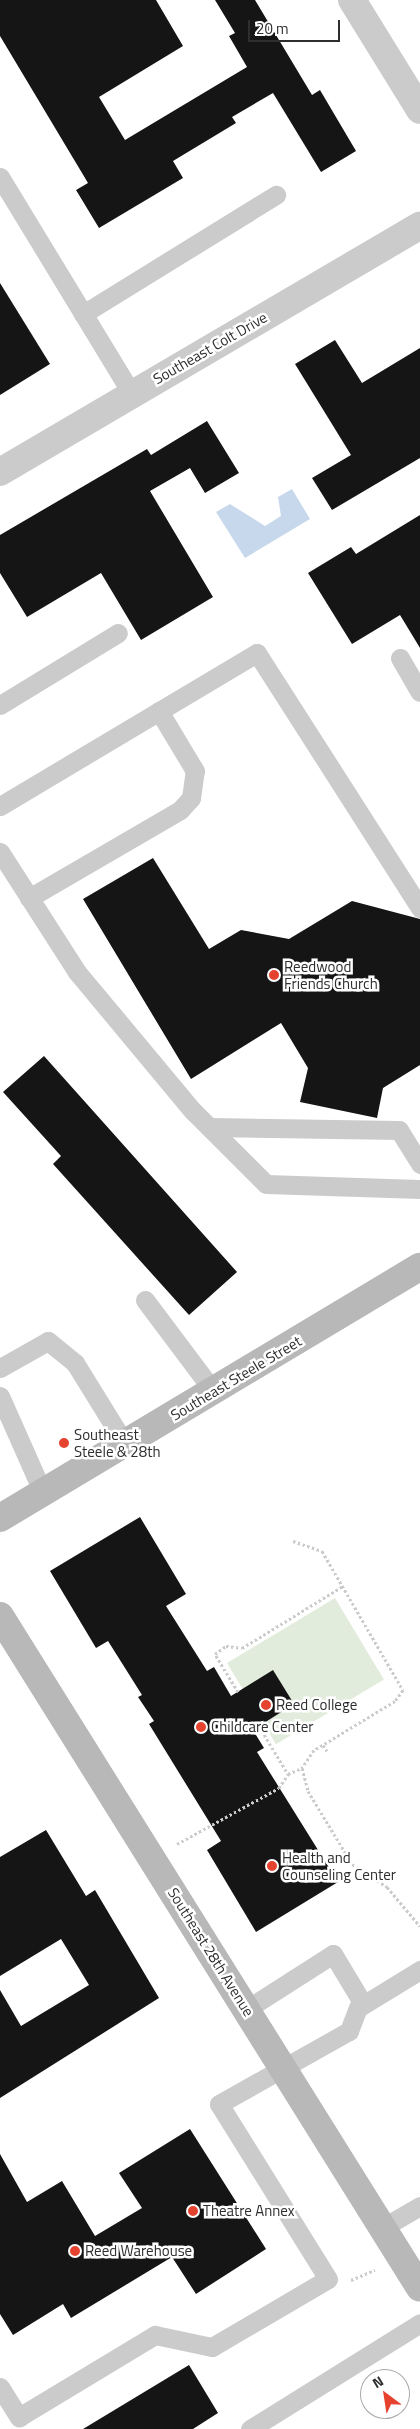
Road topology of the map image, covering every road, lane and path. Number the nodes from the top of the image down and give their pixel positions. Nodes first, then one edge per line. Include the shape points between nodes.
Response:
1 (352, 0) edge
2 (420, 110) edge
3 (0, 176) edge
4 (276, 195) dead end
5 (420, 226) edge
6 (83, 314) junction
7 (132, 394) junction
8 (0, 472) edge
9 (118, 633) dead end
10 (400, 658) dead end
11 (420, 692) edge
12 (0, 705) edge
13 (159, 711) junction
14 (0, 806) edge
15 (0, 852) edge
16 (29, 898) junction
17 (420, 908) edge
18 (209, 1126) junction
19 (420, 1164) edge
20 (420, 1189) edge
21 (420, 1267) edge
22 (145, 1300) dead end
23 (0, 1368) edge
24 (214, 1392) junction
25 (0, 1396) edge
26 (125, 1444) junction
27 (43, 1493) junction
28 (0, 1518) edge
29 (293, 1541) dead end
30 (343, 1586) junction
31 (0, 1616) edge
32 (238, 1692) dead end
33 (259, 1726) dead end
34 (323, 1745) junction
35 (327, 1751) dead end
36 (302, 1768) junction
37 (288, 1774) junction
38 (153, 1859) junction
39 (420, 1926) edge
40 (420, 1970) edge
41 (364, 2004) junction
42 (247, 2009) junction
43 (282, 2068) junction
44 (420, 2206) edge
45 (382, 2228) junction
46 (420, 2288) edge
47 (420, 2322) edge
48 (0, 2387) edge
49 (250, 2429) edge

1 - 2 street
3 - 6 lane
4 - 6 lane
5 - 7 street, Southeast Colt Drive
6 - 7 lane
7 - 8 street, Southeast Colt Drive
9 - 12 lane
10 - 11 lane
13 - 14 lane
13 - 16 lane via 195,772 191,798 180,810
13 - 17 lane via 257,653
15 - 16 lane
16 - 18 lane via 76,972
18 - 19 lane via 399,1130
18 - 20 lane via 266,1184
21 - 24 street, Southeast Steele Street
22 - 24 lane
23 - 26 lane via 48,1341 75,1363
24 - 26 street, Southeast Steele Street
25 - 27 lane
26 - 27 street, Southeast Steele Street
27 - 28 street, Southeast Steele Street
29 - 30 path via 322,1551
30 - 32 path via 242,1648 226,1646 215,1654
30 - 34 path via 403,1690 395,1701
31 - 38 street, Southeast 28th Avenue
33 - 37 path
34 - 35 path
34 - 36 path
36 - 37 path
36 - 39 path via 308,1791 352,1864 387,1887
37 - 38 path via 280,1788
38 - 42 street, Southeast 28th Avenue
40 - 41 lane
41 - 42 lane via 333,1954
41 - 43 lane via 348,2031
42 - 43 street, Southeast 28th Avenue
43 - 45 street, Southeast 28th Avenue
43 - 48 lane via 219,2104 328,2279 212,2347 155,2334 19,2417
44 - 45 lane
45 - 46 street, Southeast 28th Avenue
47 - 49 lane

